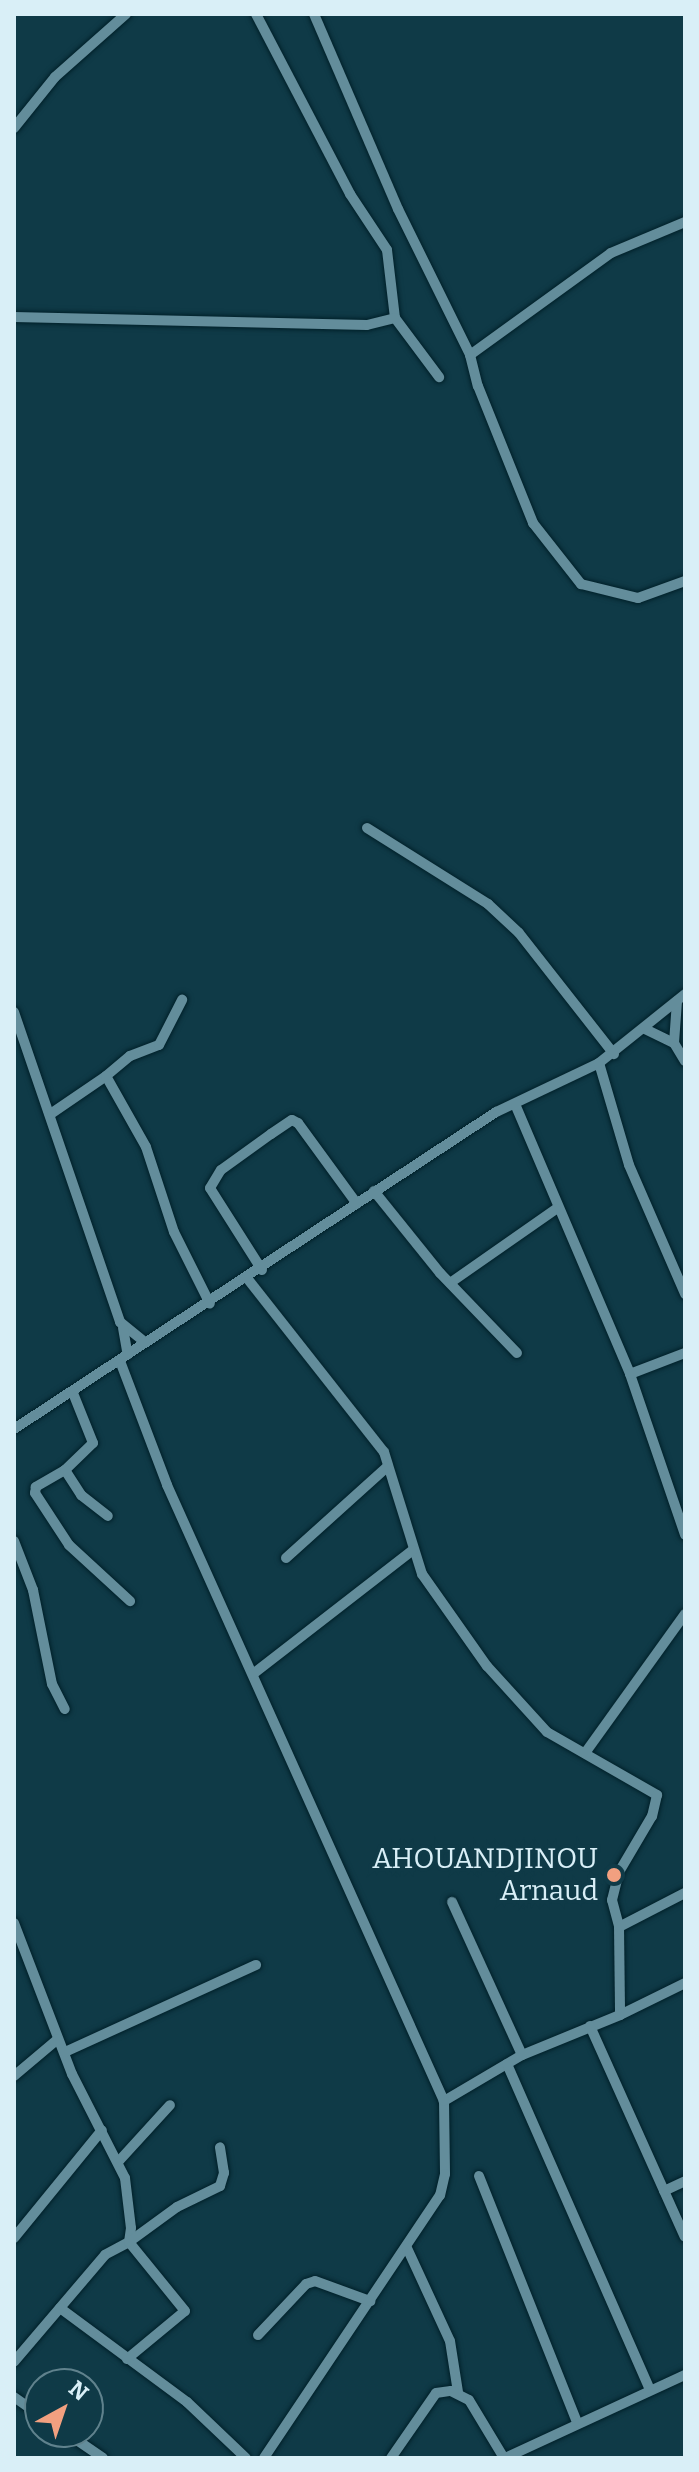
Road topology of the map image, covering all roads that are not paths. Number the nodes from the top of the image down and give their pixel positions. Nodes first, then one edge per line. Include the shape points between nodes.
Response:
1 (126, 14) edge
2 (256, 14) edge
3 (314, 14) edge
4 (14, 128) edge
5 (685, 222) edge
6 (14, 317) edge
7 (395, 318) junction
8 (470, 355) junction
9 (439, 377) dead end
10 (685, 581) edge
11 (367, 828) dead end
12 (681, 997) edge
13 (182, 1000) dead end
14 (14, 1012) edge
15 (16, 1024) edge
16 (645, 1029) junction
17 (674, 1043) junction
18 (614, 1054) junction
19 (685, 1061) edge
20 (599, 1063) junction
21 (106, 1076) junction
22 (515, 1104) junction
23 (52, 1113) junction
24 (374, 1191) junction
25 (357, 1204) junction
26 (556, 1209) junction
27 (262, 1270) junction
28 (247, 1278) junction
29 (450, 1283) junction
30 (685, 1294) edge
31 (210, 1304) junction
32 (123, 1328) junction
33 (145, 1342) junction
34 (517, 1353) dead end
35 (685, 1353) edge
36 (124, 1358) junction
37 (630, 1374) junction
38 (73, 1393) junction
39 (14, 1429) edge
40 (388, 1466) junction
41 (65, 1470) junction
42 (108, 1516) dead end
43 (685, 1535) edge
44 (14, 1541) edge
45 (413, 1550) junction
46 (286, 1558) dead end
47 (130, 1601) dead end
48 (685, 1614) edge
49 (253, 1674) junction
50 (65, 1709) dead end
51 (585, 1753) junction
52 (685, 1893) edge
53 (452, 1902) dead end
54 (14, 1923) edge
55 (619, 1927) junction
56 (256, 1965) dead end
57 (685, 1983) edge
58 (620, 2015) junction
59 (590, 2026) junction
60 (58, 2039) junction
61 (65, 2052) junction
62 (522, 2055) junction
63 (507, 2064) junction
64 (14, 2076) edge
65 (444, 2101) junction
66 (170, 2105) dead end
67 (102, 2130) junction
68 (220, 2147) dead end
69 (118, 2162) junction
70 (479, 2176) dead end
71 (685, 2181) edge
72 (664, 2191) junction
73 (685, 2237) edge
74 (14, 2238) edge
75 (129, 2242) junction
76 (407, 2248) junction
77 (370, 2301) junction
78 (60, 2308) junction
79 (258, 2335) dead end
80 (127, 2359) junction
81 (14, 2362) edge
82 (685, 2375) edge
83 (650, 2390) junction
84 (458, 2392) junction
85 (577, 2422) junction
86 (246, 2458) edge
87 (264, 2458) edge
88 (391, 2458) edge
89 (505, 2458) edge

1 - 4 street via 55,77
2 - 7 street via 350,194 387,250
3 - 8 street via 398,209
5 - 8 street via 611,253
6 - 7 street via 367,325
7 - 9 street
8 - 10 street via 533,523 581,584 638,598
11 - 18 street via 488,904 519,933
12 - 16 street
12 - 17 street
13 - 21 street via 159,1045 130,1056
14 - 15 street
15 - 23 street
16 - 17 street
16 - 18 street
17 - 19 street
18 - 20 street
20 - 22 street
20 - 30 street via 629,1165
21 - 23 street
21 - 31 street via 146,1147 174,1232
22 - 24 street
22 - 26 street
23 - 32 street
24 - 25 street
24 - 29 street
25 - 27 street
25 - 27 street via 298,1123 292,1120 271,1134 221,1170 210,1188
26 - 29 street
26 - 37 street
27 - 28 street
28 - 31 street
28 - 40 street via 372,1435
29 - 34 street
31 - 33 street
32 - 33 street
32 - 36 street
33 - 36 street
35 - 37 street
36 - 38 street
36 - 49 street via 167,1485
37 - 43 street
38 - 39 street
38 - 41 street via 93,1438
40 - 45 street
40 - 46 street
41 - 42 street via 81,1495
41 - 47 street via 36,1487 42,1508 81,1559
44 - 50 street via 33,1590 52,1684
45 - 49 street
45 - 51 street via 437,1598 513,1698 547,1732
48 - 51 street
49 - 65 street
51 - 55 street via 657,1795 652,1816 619,1872 612,1900
52 - 55 street
53 - 62 street
54 - 60 street
55 - 58 street
56 - 61 street
57 - 58 street
58 - 59 street
59 - 62 street
59 - 72 street
60 - 61 street
60 - 64 street
61 - 67 street
62 - 63 street
63 - 65 street
63 - 83 street
65 - 76 street via 445,2174 440,2195
66 - 69 street
67 - 69 street
67 - 74 street
68 - 75 street via 220,2186 177,2207
69 - 75 street via 125,2178
70 - 85 street
71 - 72 street
72 - 73 street
75 - 78 street via 105,2255
75 - 80 street via 185,2311
76 - 77 street
76 - 84 street via 450,2341
77 - 79 street via 315,2281 306,2284
77 - 87 street
78 - 80 street
78 - 81 street
80 - 86 street via 187,2402
82 - 83 street
83 - 85 street
84 - 88 street via 436,2393
84 - 89 street via 469,2400
85 - 89 street

